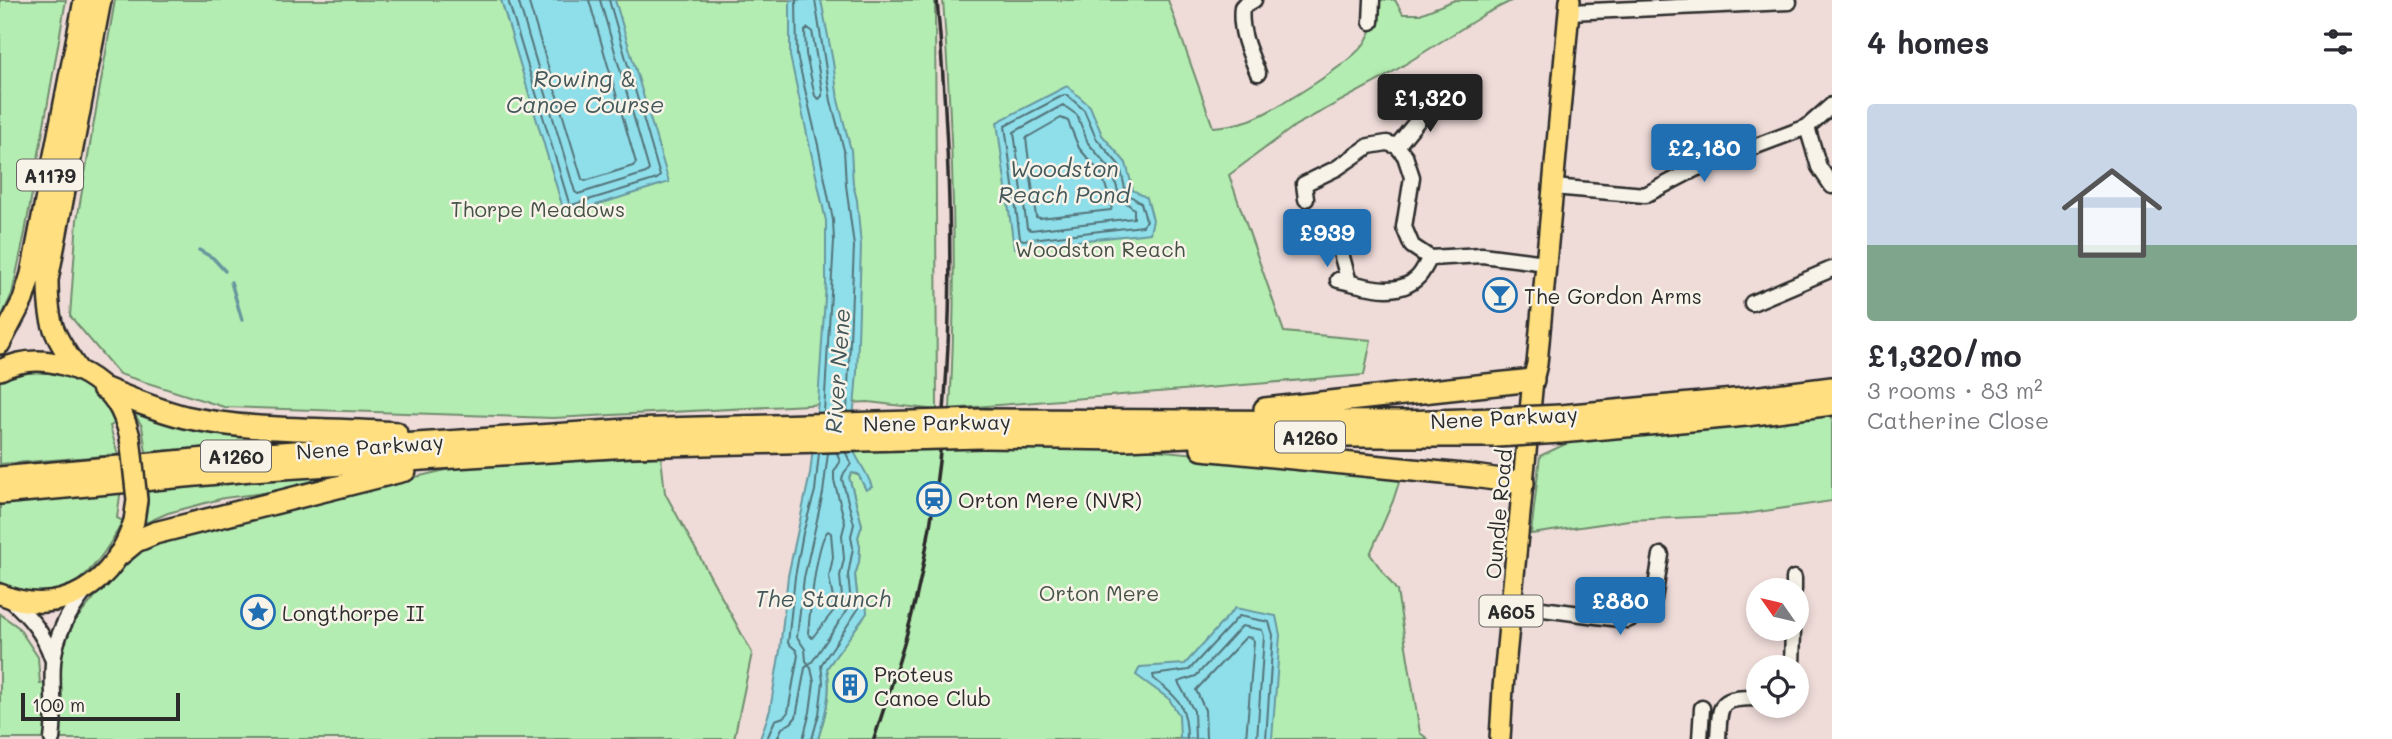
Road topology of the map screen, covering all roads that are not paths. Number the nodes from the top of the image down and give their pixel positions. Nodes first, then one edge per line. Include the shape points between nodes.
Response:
1 (84, 0) edge
2 (101, 0) edge
3 (1254, 0) edge
4 (1372, 0) edge
5 (1789, 2) edge
6 (1569, 6) edge
7 (1371, 22) dead end
8 (1258, 73) dead end
9 (1435, 99) dead end
10 (1832, 105) edge
11 (1807, 127) junction
12 (1397, 146) junction
13 (1832, 186) edge
14 (1553, 187) junction
15 (1306, 199) dead end
16 (1339, 246) dead end
17 (1430, 258) junction
18 (1546, 262) junction
19 (1832, 269) edge
20 (1752, 303) dead end
21 (0, 344) edge
22 (0, 370) edge
23 (79, 371) junction
24 (1533, 380) junction
25 (1832, 387) edge
26 (103, 388) junction
27 (1832, 404) edge
28 (1560, 424) junction
29 (1127, 430) junction
30 (468, 447) junction
31 (0, 478) edge
32 (1523, 483) junction
33 (0, 493) edge
34 (120, 555) junction
35 (1661, 555) dead end
36 (87, 589) junction
37 (4, 596) edge
38 (1512, 605) junction
39 (53, 663) junction
40 (1746, 698) edge
41 (1702, 708) dead end
42 (52, 739) edge
43 (1500, 739) edge
44 (1700, 739) edge
45 (1718, 739) edge

1 - 21 main road, A1179 via 31,274
2 - 23 main road, A1179 via 48,279 51,326
3 - 8 street via 1242,7 1241,18
4 - 7 street
5 - 6 street
6 - 14 main road, Oundle Road / A605
9 - 12 street
10 - 11 street
11 - 13 street via 1819,167
11 - 14 street via 1696,169 1645,195
12 - 15 street via 1387,142 1369,146 1304,184
12 - 17 street via 1412,177 1404,227 1412,247
14 - 18 main road, Oundle Road / A605
16 - 17 street via 1343,281 1386,289 1403,287 1418,277
17 - 18 street via 1482,254
18 - 24 main road, Oundle Road / A605
19 - 20 street
22 - 23 main road via 43,361
23 - 26 main road
24 - 29 highway via 1275,408
24 - 32 main road, Oundle Road / A605
25 - 28 highway, Nene Parkway / A1260
26 - 30 highway via 160,410 229,424
26 - 34 main road, bridge via 120,410 130,437 137,500 129,539
27 - 28 highway, Nene Parkway / A1260 via 1746,415
28 - 29 highway, Nene Parkway / A1260, bridge via 1189,436
29 - 30 highway, Nene Parkway / A1260, bridge via 627,438
29 - 32 highway via 1157,444
30 - 31 highway, Nene Parkway / A1260 via 250,455
30 - 33 highway, Nene Parkway / A1260
30 - 34 highway via 155,533
32 - 38 main road, Oundle Road / A605
34 - 36 main road
35 - 38 street via 1654,599 1647,611 1627,620
36 - 37 main road via 48,602
36 - 39 street via 62,627
37 - 39 street via 28,615
38 - 43 main road, Oundle Road / A605
39 - 42 street
40 - 45 street via 1723,704
41 - 44 street

